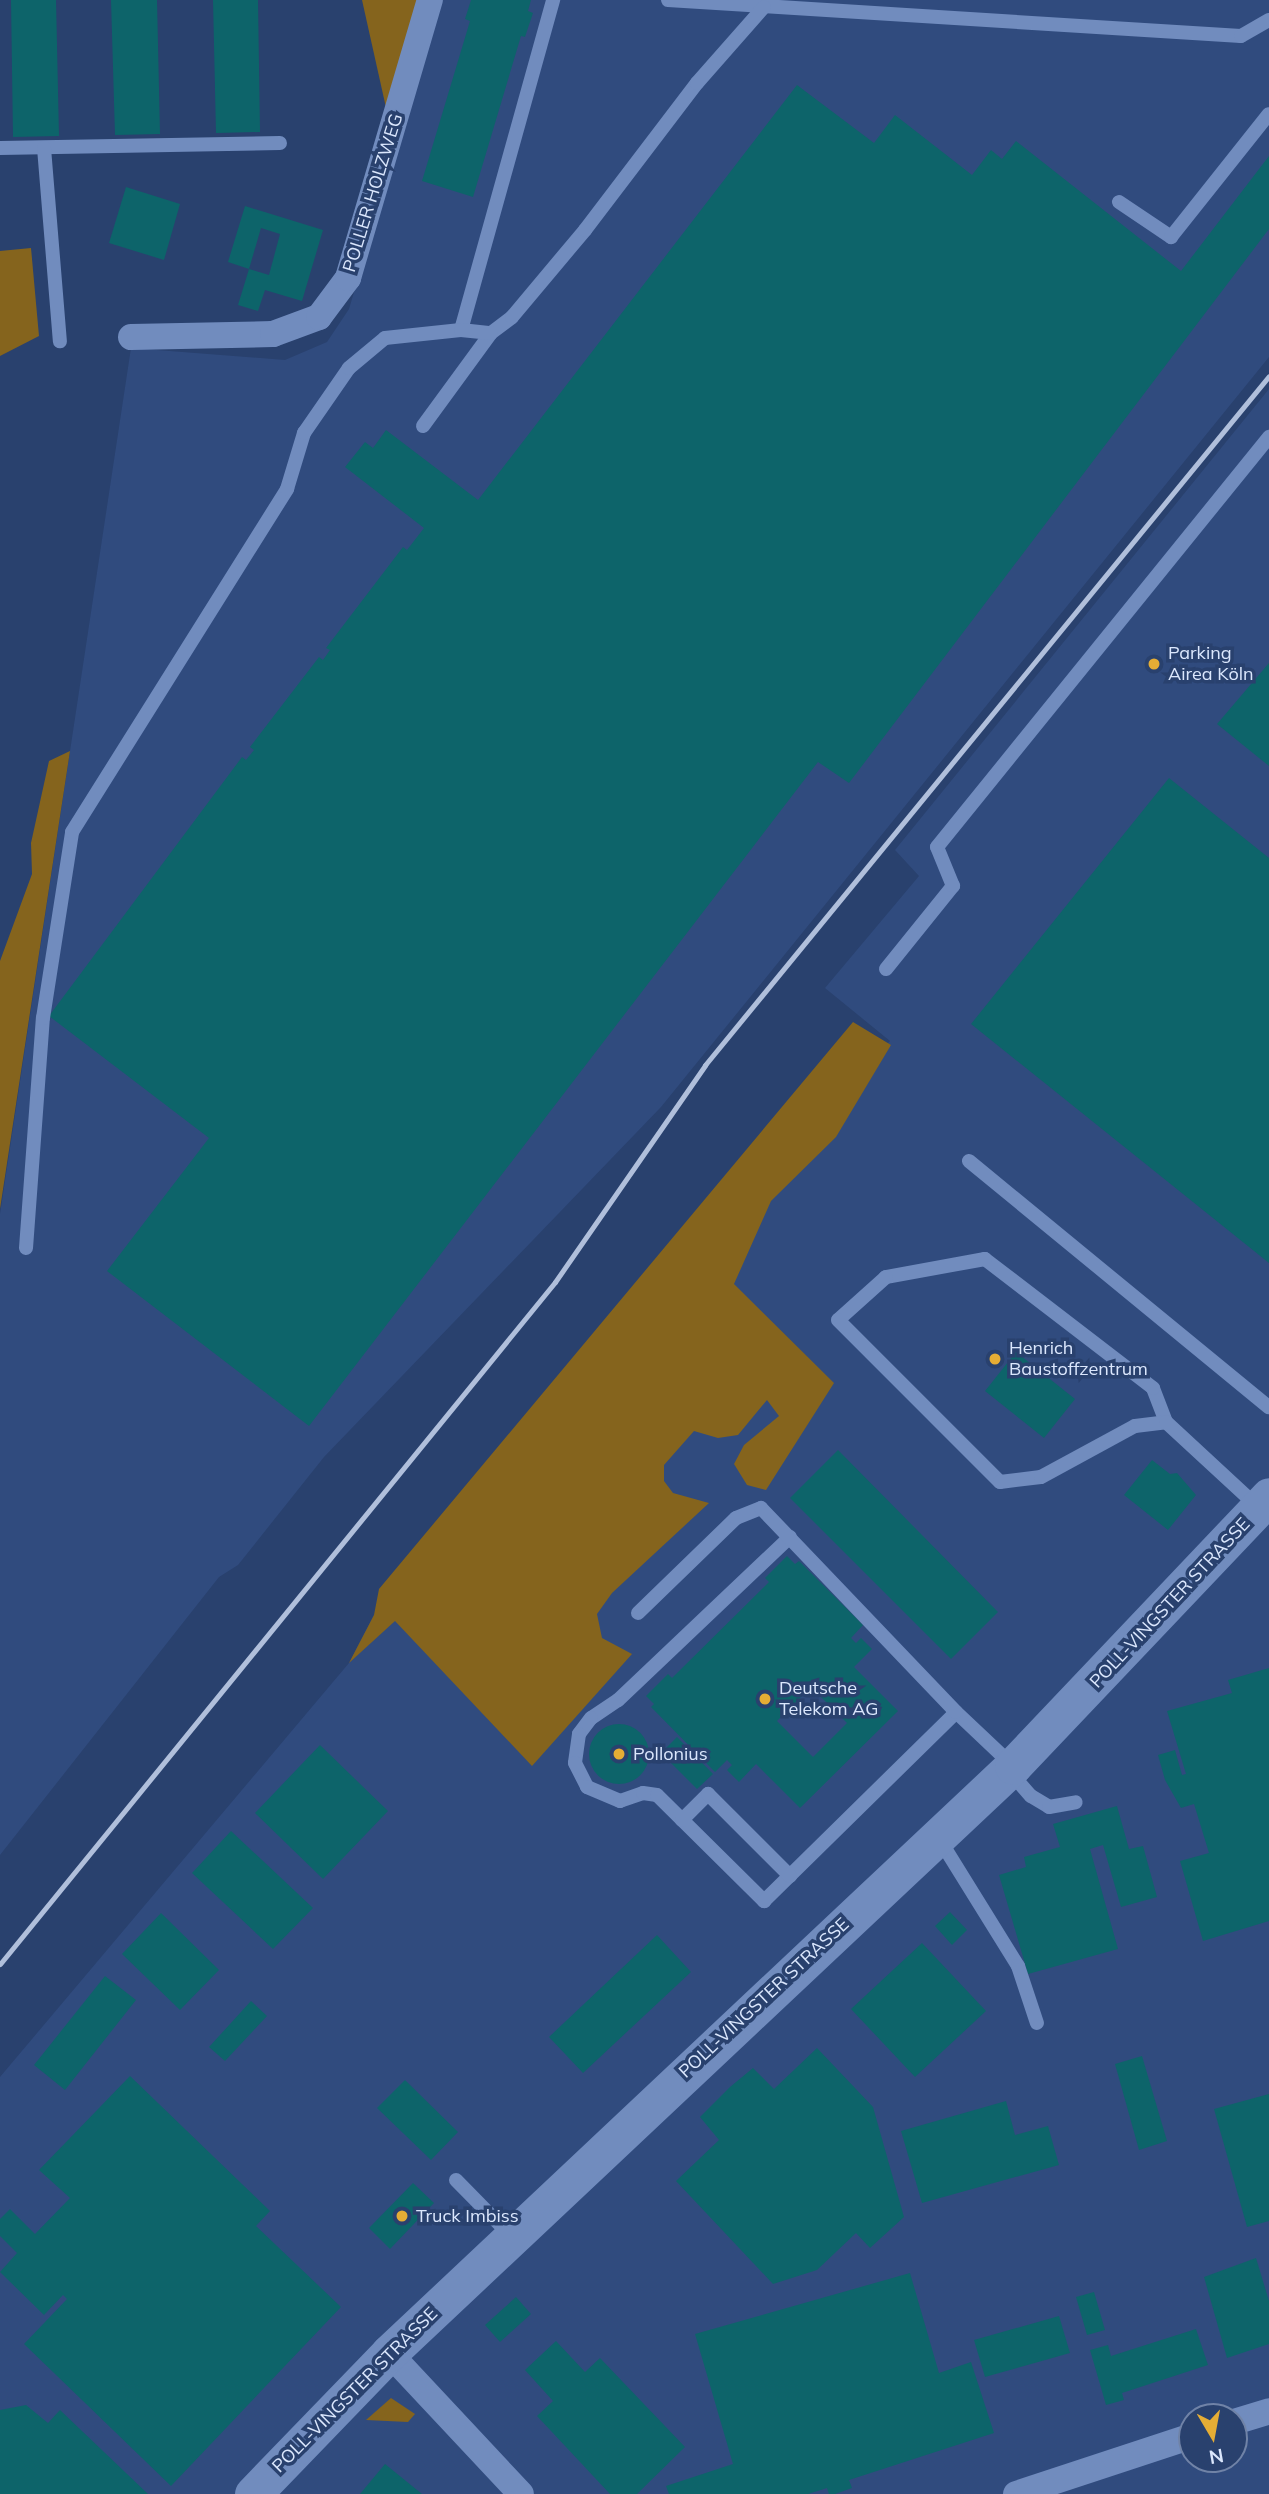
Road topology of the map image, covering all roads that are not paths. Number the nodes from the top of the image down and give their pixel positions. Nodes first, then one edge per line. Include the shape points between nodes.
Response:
1 (430, 0) edge
2 (553, 0) edge
3 (668, 0) edge
4 (764, 7) junction
5 (1269, 20) edge
6 (1269, 114) edge
7 (280, 142) dead end
8 (0, 148) edge
9 (44, 148) junction
10 (1119, 202) dead end
11 (461, 330) junction
12 (491, 333) junction
13 (131, 337) dead end
14 (60, 341) dead end
15 (424, 426) dead end
16 (1269, 437) edge
17 (886, 969) dead end
18 (969, 1161) dead end
19 (26, 1248) dead end
20 (1269, 1407) edge
21 (1166, 1422) junction
22 (1264, 1502) edge
23 (790, 1538) junction
24 (638, 1613) dead end
25 (956, 1712) junction
26 (1011, 1768) junction
27 (1076, 1802) dead end
28 (682, 1820) junction
29 (938, 1836) junction
30 (790, 1876) junction
31 (1037, 2023) dead end
32 (456, 2180) dead end
33 (512, 2237) junction
34 (389, 2353) junction
35 (1269, 2411) edge
36 (1248, 2418) edge
37 (1178, 2441) edge
38 (253, 2494) edge
39 (521, 2494) edge
40 (1016, 2494) edge

1 - 13 street, POLLER HOLZWEG via 348,278 319,317 273,334
2 - 11 lane
3 - 4 lane
4 - 5 lane via 1241,36
4 - 12 lane via 697,83 529,298
6 - 10 lane via 1171,237
7 - 9 lane
8 - 9 lane
9 - 14 lane
11 - 12 lane
11 - 19 lane via 385,338 349,368 304,433 288,489 72,832 43,1018
12 - 15 lane
16 - 17 lane via 937,846 953,886
18 - 20 lane
21 - 21 lane via 1135,1426 1041,1477 1000,1482 838,1320 886,1277 985,1259 1153,1388
21 - 22 lane
22 - 26 street, POLL-VINGSTER STRASSE
23 - 24 lane via 761,1508 736,1518
23 - 25 lane
23 - 28 lane via 579,1734 575,1763 587,1787 620,1801 657,1795
25 - 26 lane
25 - 30 lane
26 - 27 lane via 1031,1796 1049,1807
26 - 29 street, POLL-VINGSTER STRASSE
28 - 30 lane via 764,1901
28 - 30 lane via 708,1794
29 - 31 lane via 1018,1966
29 - 33 street, POLL-VINGSTER STRASSE
32 - 33 lane
33 - 34 street, POLL-VINGSTER STRASSE
34 - 38 street, POLL-VINGSTER STRASSE
34 - 39 street
35 - 36 street
37 - 40 street

